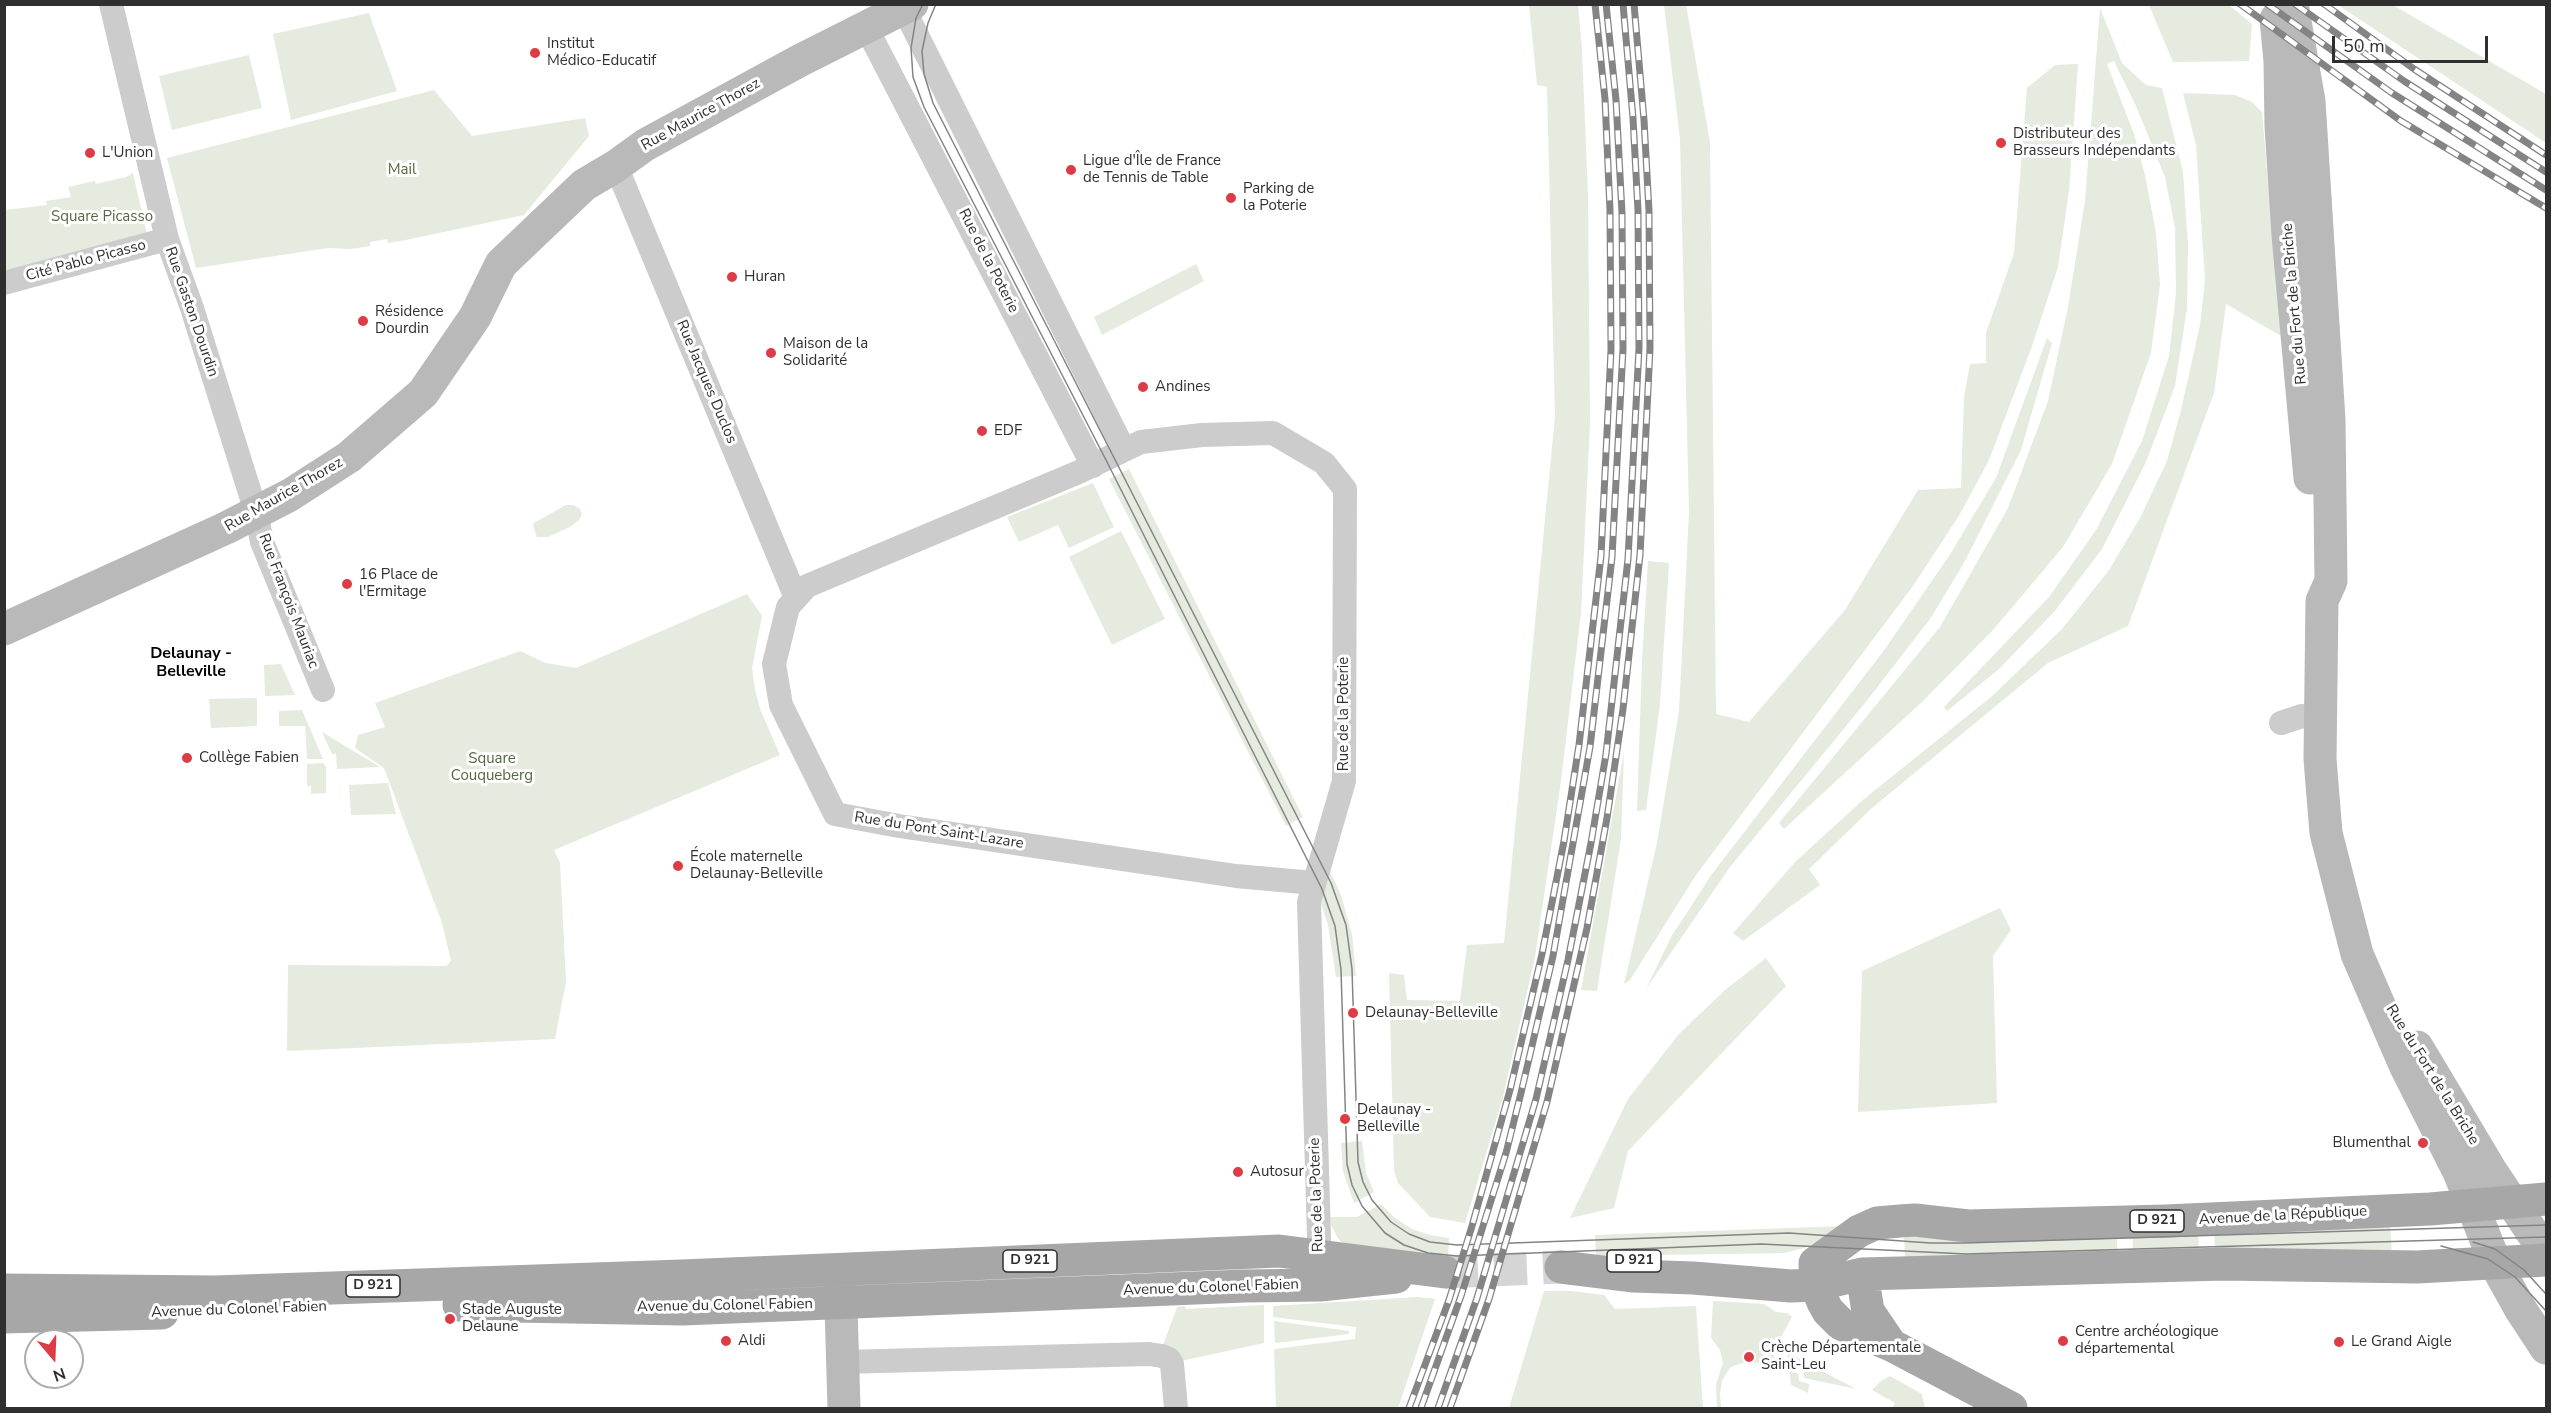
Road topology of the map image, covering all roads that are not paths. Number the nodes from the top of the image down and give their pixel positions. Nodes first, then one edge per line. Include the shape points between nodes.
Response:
1 (111, 4) edge
2 (2273, 4) edge
3 (2292, 4) edge
4 (908, 7) edge
5 (867, 27) junction
6 (616, 166) junction
7 (167, 239) junction
8 (4, 283) edge
9 (1124, 450) junction
10 (1094, 466) junction
11 (256, 512) junction
12 (796, 598) junction
13 (2322, 601) junction
14 (4, 629) edge
15 (323, 690) dead end
16 (2321, 718) junction
17 (2281, 723) dead end
18 (1314, 883) junction
19 (2364, 969) junction
20 (2505, 1192) junction
21 (2468, 1194) junction
22 (2547, 1199) edge
23 (2547, 1253) edge
24 (2547, 1260) edge
25 (2495, 1263) junction
26 (839, 1270) junction
27 (1320, 1270) junction
28 (1445, 1272) tunnel mouth
29 (1862, 1274) junction
30 (1805, 1278) junction
31 (4, 1290) edge
32 (840, 1303) junction
33 (4, 1317) edge
34 (1892, 1345) junction
35 (2547, 1348) edge
36 (842, 1362) junction
37 (844, 1408) edge
38 (1176, 1408) edge
39 (2011, 1408) edge

1 - 7 street, Rue Gaston Dourdin
2 - 13 main road, Rue du Fort de la Briche via 2309,469 2312,580
3 - 13 main road, Rue du Fort de la Briche via 2310,111 2329,420 2331,581
4 - 5 main road, Rue Maurice Thorez
4 - 9 street
5 - 6 main road, Rue Maurice Thorez via 645,144
5 - 10 street, Rue de la Poterie
6 - 11 main road, Rue Maurice Thorez via 584,185 501,264 475,317 423,393 349,457
6 - 12 street, Rue Jacques Duclos
7 - 8 street, Cité Pablo Picasso
7 - 11 street, Rue Gaston Dourdin
9 - 10 street, Rue de la Poterie
9 - 18 street, Rue de la Poterie via 1141,442 1202,435 1273,433 1324,463 1345,489 1344,781
10 - 12 street, Rue du Pont Saint-Lazare via 807,586
11 - 14 main road, Rue Maurice Thorez
11 - 15 street, Rue François Mauriac via 262,542
12 - 18 street, Rue du Pont Saint-Lazare via 788,607 774,664 781,705 835,814 1236,876
13 - 16 main road, Rue du Fort de la Briche
16 - 17 street via 2302,716
16 - 19 main road, Rue du Fort de la Briche via 2326,833 2349,927
18 - 27 street, Rue de la Poterie via 1309,902
19 - 20 main road, Rue du Fort de la Briche
19 - 21 main road, Rue du Fort de la Briche via 2405,1065
20 - 21 main road, Avenue de la République / D 921
20 - 22 main road, Avenue de la République / D 921
20 - 23 main road, Rue du Fort de la Briche
21 - 25 main road, Rue du Fort de la Briche
21 - 30 main road, Avenue de la République / D 921 via 2430,1209 2166,1221 1968,1226 1915,1220 1877,1223 1859,1231
24 - 25 main road
25 - 29 main road
25 - 35 main road, Rue du Fort de la Briche
26 - 27 main road, Avenue du Colonel Fabien / D 921 via 1279,1251
26 - 31 main road, Avenue du Colonel Fabien / D 921 via 215,1292
26 - 32 main road
27 - 28 main road, Avenue du Colonel Fabien / D 921
27 - 32 main road, Avenue du Colonel Fabien / D 921 via 1244,1286
29 - 30 main road
29 - 34 main road via 1868,1311
30 - 30 main road via 1746,1264 1701,1269
30 - 34 main road via 1835,1319 1849,1329
32 - 33 main road, Avenue du Colonel Fabien / D 921 via 683,1309 394,1305
32 - 36 main road
34 - 39 main road
36 - 37 main road
36 - 38 street via 1158,1355 1172,1364

